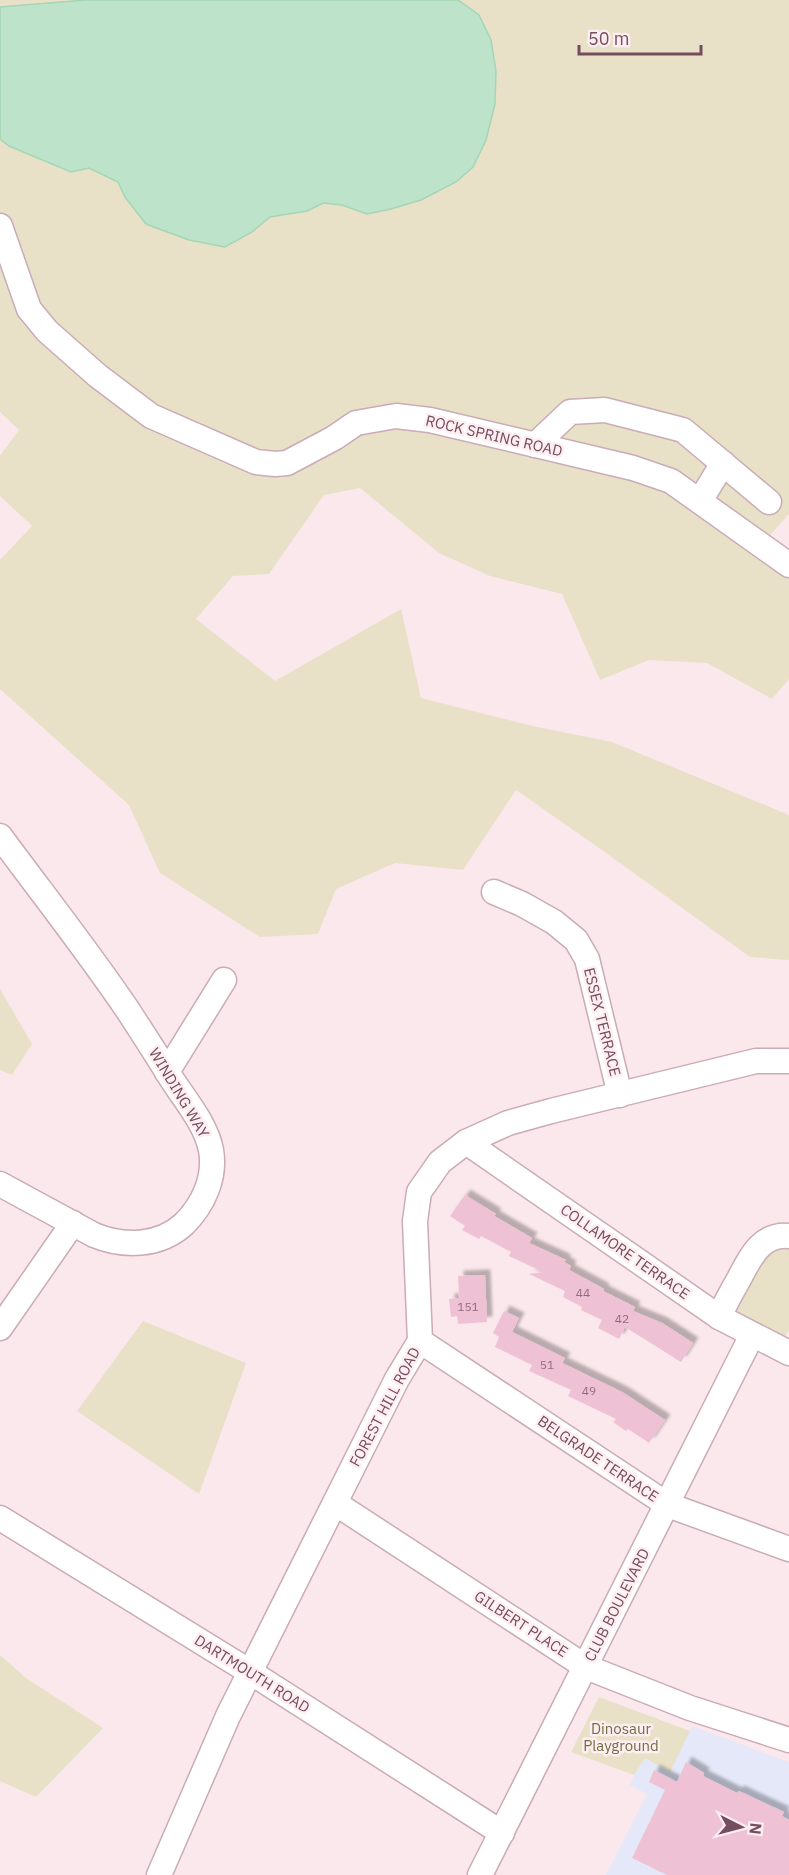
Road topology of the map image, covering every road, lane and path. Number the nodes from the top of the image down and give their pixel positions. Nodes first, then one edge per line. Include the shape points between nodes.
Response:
1 (0, 226) edge
2 (535, 445) junction
3 (723, 463) junction
4 (700, 501) junction
5 (769, 502) dead end
6 (789, 565) edge
7 (0, 836) edge
8 (494, 892) dead end
9 (224, 980) dead end
10 (789, 1061) edge
11 (167, 1072) junction
12 (620, 1095) junction
13 (466, 1142) junction
14 (0, 1184) edge
15 (73, 1223) junction
16 (789, 1236) edge
17 (719, 1317) junction
18 (0, 1328) edge
19 (752, 1335) junction
20 (420, 1341) junction
21 (789, 1353) edge
22 (335, 1503) junction
23 (668, 1505) junction
24 (0, 1518) edge
25 (789, 1549) edge
26 (586, 1667) junction
27 (250, 1672) junction
28 (789, 1740) edge
29 (502, 1833) junction
30 (159, 1875) edge
31 (480, 1875) edge

1 - 2 street, ROCK SPRING ROAD via 29,309 47,331 151,416 256,462 287,463 356,423 396,416 430,420
2 - 3 street via 570,412 604,410 683,430
2 - 4 street, ROCK SPRING ROAD via 633,468 671,481
3 - 4 street
3 - 5 street
4 - 6 street, ROCK SPRING ROAD
7 - 11 street, WINDING WAY via 127,1008
8 - 12 street, ESSEX TERRACE via 554,922 576,940 587,959
9 - 11 street
10 - 12 street, FOREST HILL ROAD via 756,1061
11 - 15 street, WINDING WAY via 207,1136 212,1169 202,1201 180,1227 149,1241 108,1240
12 - 13 street, FOREST HILL ROAD via 508,1123
13 - 17 street, COLLAMORE TERRACE
13 - 20 street, FOREST HILL ROAD via 440,1161 419,1192 416,1221
14 - 15 street, WINDING WAY
15 - 18 street
16 - 17 street via 771,1238 752,1254
17 - 19 street, COLLAMORE TERRACE
19 - 21 street, COLLAMORE TERRACE
19 - 23 street, CLUB BOULEVARD
20 - 22 street, FOREST HILL ROAD
20 - 23 street, BELGRADE TERRACE
22 - 26 street, GILBERT PLACE
22 - 27 street, FOREST HILL ROAD
23 - 25 street, BELGRADE TERRACE
23 - 26 street, CLUB BOULEVARD
24 - 27 street, DARTMOUTH ROAD
26 - 28 street, GILBERT PLACE via 690,1708
26 - 29 street, CLUB BOULEVARD
27 - 29 street, DARTMOUTH ROAD
27 - 30 street, FOREST HILL ROAD
29 - 31 street, CLUB BOULEVARD

